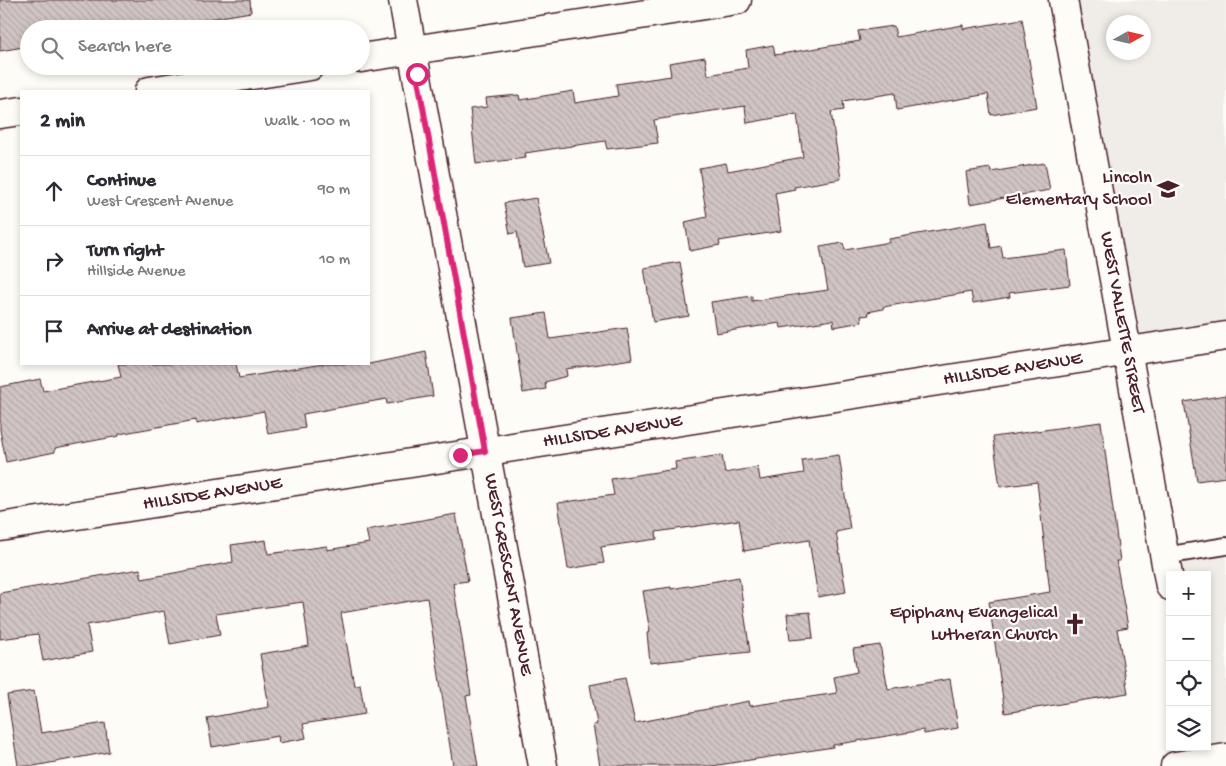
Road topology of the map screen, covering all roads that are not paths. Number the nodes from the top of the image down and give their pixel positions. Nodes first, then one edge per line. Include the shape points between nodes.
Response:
1 (403, 0) edge
2 (737, 0) edge
3 (1063, 0) edge
4 (412, 50) junction
5 (370, 57) edge
6 (252, 75) edge
7 (155, 90) edge
8 (20, 111) edge
9 (0, 114) edge
10 (1226, 336) edge
11 (1127, 351) junction
12 (485, 451) junction
13 (0, 527) edge
14 (1226, 546) edge
15 (1164, 556) junction
16 (1167, 571) edge
17 (1226, 758) edge
18 (1192, 760) edge
19 (542, 766) edge

1 - 4 street, WEST CRESCENT AVENUE
2 - 4 street
3 - 11 street, WEST VALLETTE STREET
4 - 5 street
4 - 12 street, WEST CRESCENT AVENUE
6 - 7 street
8 - 9 street
10 - 11 street, HILLSIDE AVENUE
11 - 12 street, HILLSIDE AVENUE
11 - 15 street, WEST VALLETTE STREET
12 - 13 street, HILLSIDE AVENUE
12 - 19 street, WEST CRESCENT AVENUE
14 - 15 lane
15 - 16 street, WEST VALLETTE STREET
17 - 18 street

